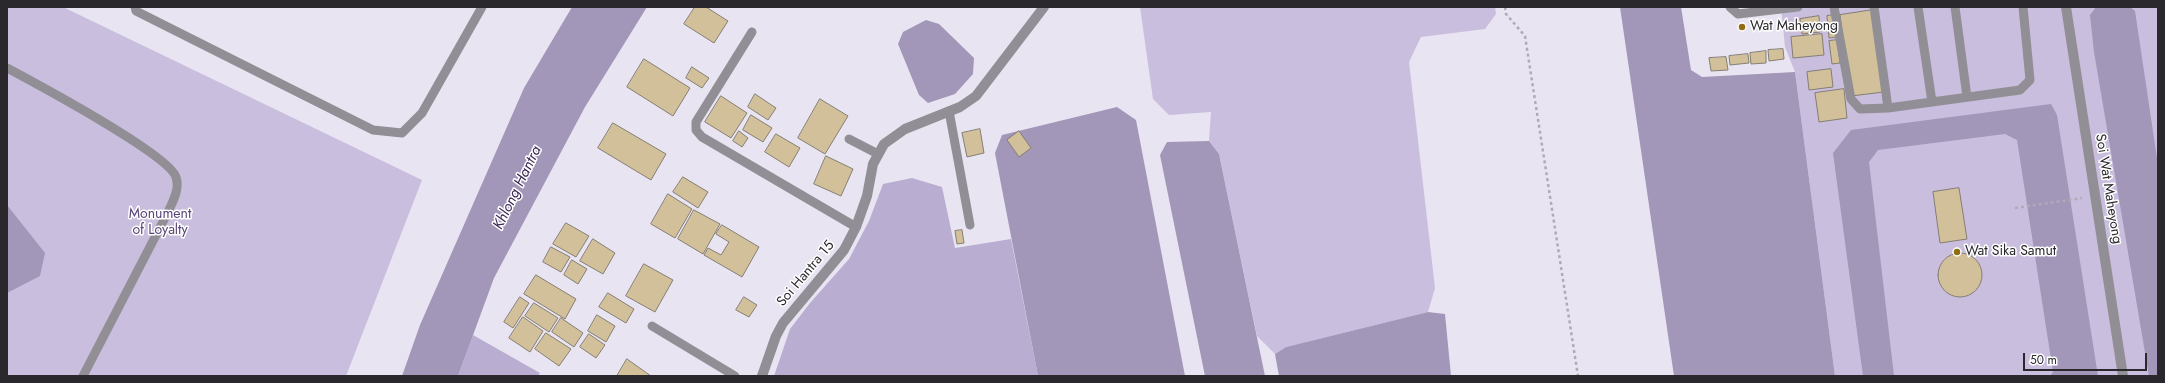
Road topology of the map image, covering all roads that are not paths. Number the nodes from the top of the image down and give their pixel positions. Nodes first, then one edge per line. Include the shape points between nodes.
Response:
1 (135, 7) edge
2 (482, 7) edge
3 (1044, 7) edge
4 (1730, 7) edge
5 (1798, 7) edge
6 (1834, 7) edge
7 (1874, 7) edge
8 (1918, 7) edge
9 (1955, 7) edge
10 (2023, 7) edge
11 (2066, 7) edge
12 (1759, 10) edge
13 (752, 32) dead end
14 (7, 68) edge
15 (1967, 97) junction
16 (1932, 102) junction
17 (1888, 108) junction
18 (949, 112) junction
19 (849, 139) dead end
20 (878, 154) junction
21 (970, 225) dead end
22 (856, 227) junction
23 (652, 326) dead end
24 (83, 376) edge
25 (734, 376) edge
26 (762, 376) edge
27 (2123, 376) edge

1 - 2 lane via 136,11 373,130 402,133 422,113
3 - 18 street, Soi Hantra 15 via 976,96
4 - 12 lane via 1738,14
5 - 12 lane
6 - 17 lane via 1850,99 1860,109
7 - 17 lane
8 - 16 lane
9 - 15 lane
10 - 15 lane via 2030,80 2020,90
11 - 27 street, Soi Wat Maheyong
13 - 22 lane via 696,122 696,130 702,137
14 - 24 lane via 152,153 176,176 177,191 168,212
15 - 16 lane
16 - 17 lane
18 - 20 street, Soi Hantra 15 via 905,128 884,144
18 - 21 lane
19 - 20 lane
20 - 22 street, Soi Hantra 15
22 - 26 street, Soi Hantra 15 via 844,250 783,323
23 - 25 lane

